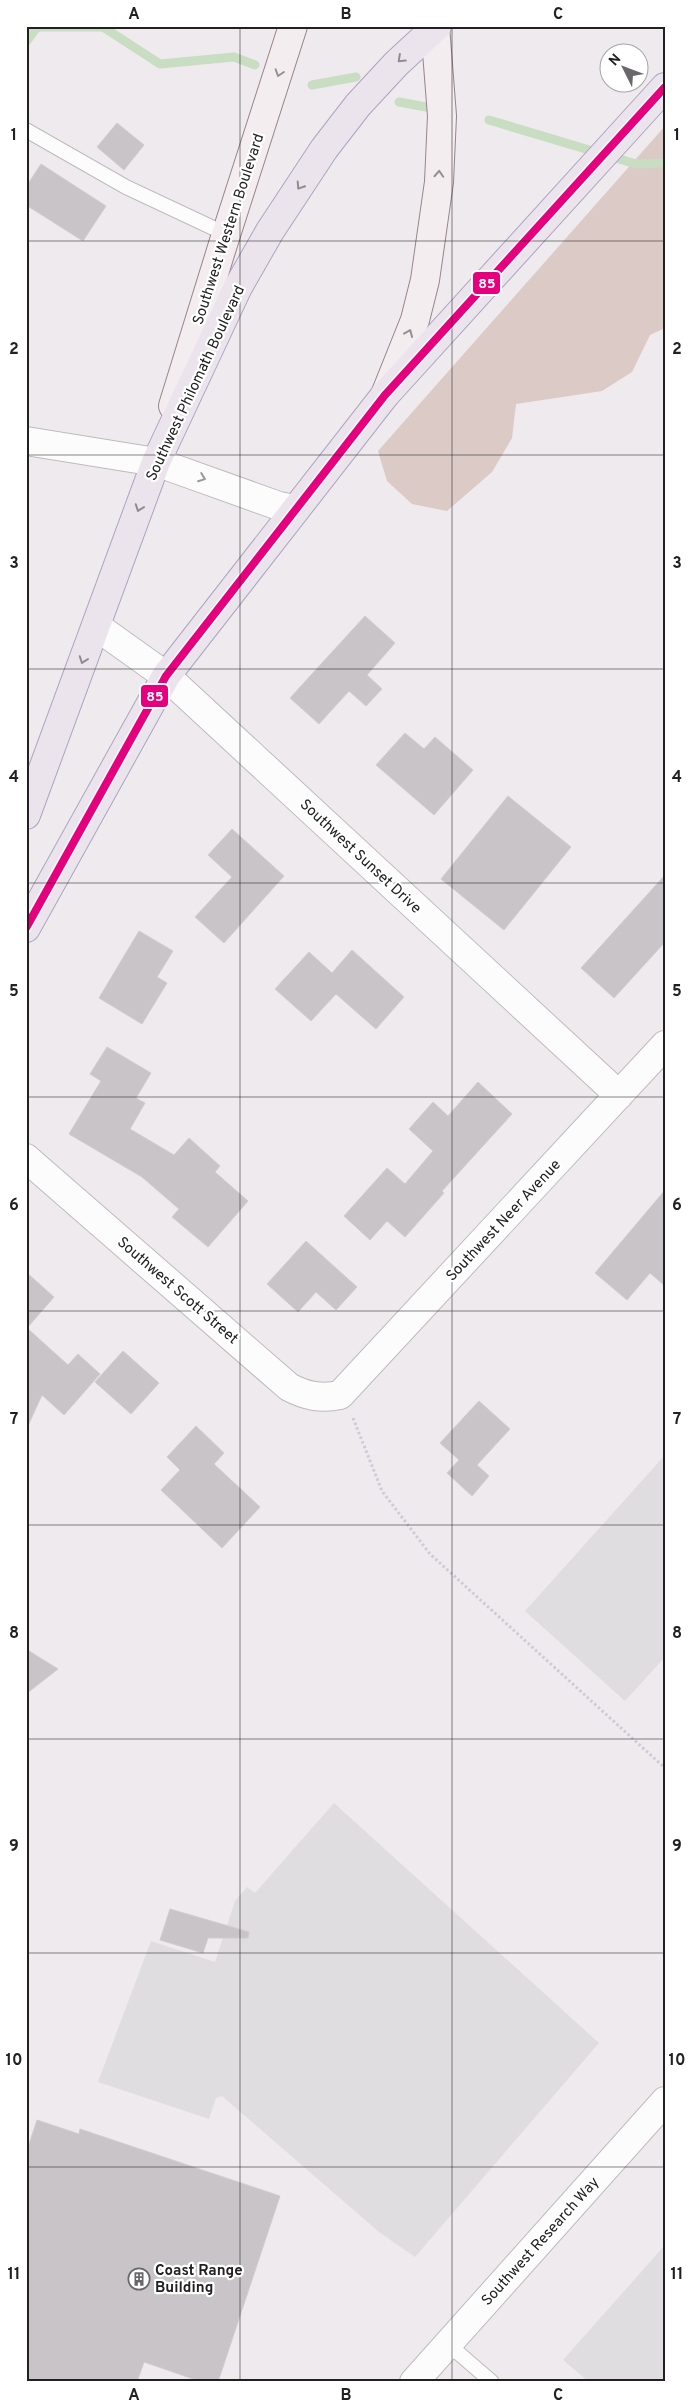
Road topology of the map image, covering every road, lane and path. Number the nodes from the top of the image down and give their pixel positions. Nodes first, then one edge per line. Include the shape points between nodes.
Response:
1 (293, 26) edge
2 (436, 27) edge
3 (665, 87) edge
4 (26, 130) edge
5 (226, 234) junction
6 (385, 395) junction
7 (26, 441) edge
8 (156, 462) junction
9 (295, 509) junction
10 (96, 626) junction
11 (166, 676) junction
12 (27, 813) edge
13 (26, 928) edge
14 (665, 1045) edge
15 (620, 1095) junction
16 (26, 1158) edge
17 (340, 1395) junction
18 (665, 1768) edge
19 (665, 2101) edge
20 (448, 2344) junction
21 (414, 2382) edge
22 (492, 2382) edge

1 -> 5 main road, Southwest Western Boulevard
6 -> 2 main road via 415,320 425,280 439,182 442,116
2 -> 8 highway, Southwest Philomath Boulevard via 358,105 270,231 238,287
3 - 6 highway
4 - 5 lane via 126,187
5 - 8 main road, Southwest Western Boulevard
6 - 9 highway
7 - 8 street
8 -> 9 street
8 -> 10 highway, Southwest Philomath Boulevard
9 - 11 highway
10 - 11 street, Southwest Sunset Drive
10 -> 12 highway, Southwest Philomath Boulevard
11 - 13 highway
11 - 15 street, Southwest Sunset Drive
14 - 15 street, Southwest Neer Avenue
15 - 17 street, Southwest Neer Avenue
16 - 17 street, Southwest Scott Street via 289,1387 318,1397
17 - 18 path via 355,1423 382,1491 430,1554
19 - 20 street, Southwest Research Way
20 - 21 street, Southwest Research Way
20 - 22 lane

